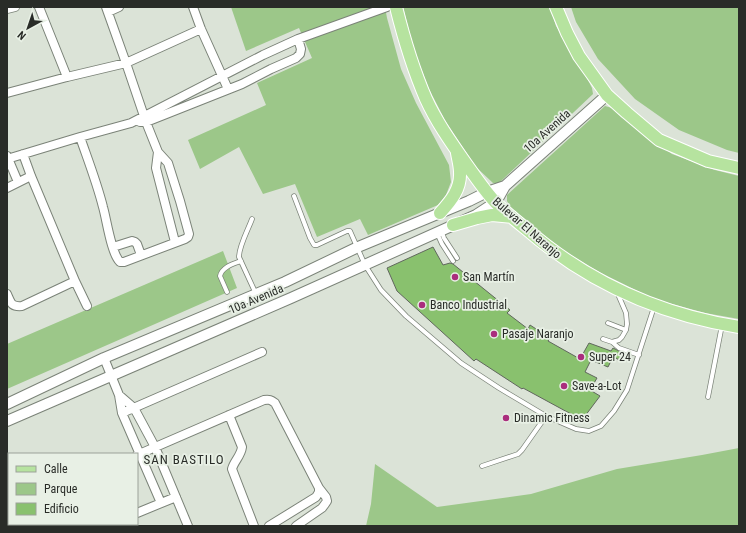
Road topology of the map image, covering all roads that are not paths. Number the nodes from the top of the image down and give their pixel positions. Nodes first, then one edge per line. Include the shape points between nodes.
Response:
1 (14, 7) edge
2 (39, 7) edge
3 (119, 7) edge
4 (193, 7) edge
5 (387, 7) edge
6 (396, 7) edge
7 (556, 7) edge
8 (7, 9) edge
9 (107, 9) edge
10 (201, 30) junction
11 (298, 39) junction
12 (126, 63) junction
13 (235, 70) junction
14 (222, 76) junction
15 (67, 77) junction
16 (242, 84) junction
17 (228, 89) junction
18 (7, 93) edge
19 (607, 95) junction
20 (145, 119) junction
21 (80, 137) junction
22 (455, 148) junction
23 (158, 152) junction
24 (23, 154) junction
25 (7, 158) edge
26 (739, 168) edge
27 (31, 176) junction
28 (18, 182) junction
29 (505, 186) junction
30 (7, 188) edge
31 (487, 192) junction
32 (294, 196) dead end
33 (496, 202) junction
34 (440, 213) junction
35 (512, 217) junction
36 (252, 219) dead end
37 (453, 225) junction
38 (439, 231) junction
39 (176, 242) junction
40 (113, 247) junction
41 (358, 247) junction
42 (141, 255) junction
43 (455, 259) dead end
44 (241, 260) junction
45 (365, 265) junction
46 (75, 281) junction
47 (284, 282) junction
48 (616, 289) junction
49 (227, 292) dead end
50 (7, 294) edge
51 (256, 294) junction
52 (291, 298) junction
53 (88, 306) dead end
54 (655, 306) junction
55 (608, 324) dead end
56 (722, 324) junction
57 (739, 327) edge
58 (626, 330) junction
59 (603, 339) dead end
60 (612, 342) junction
61 (262, 352) dead end
62 (639, 355) junction
63 (104, 358) junction
64 (111, 376) junction
65 (119, 395) junction
66 (708, 397) dead end
67 (7, 404) edge
68 (134, 408) junction
69 (122, 413) junction
70 (229, 415) junction
71 (546, 416) junction
72 (7, 421) edge
73 (155, 447) junction
74 (138, 453) edge
75 (138, 454) edge
76 (482, 466) dead end
77 (319, 488) junction
78 (176, 496) junction
79 (161, 503) junction
80 (138, 513) edge
81 (188, 526) edge
82 (254, 526) edge
83 (269, 526) edge
84 (296, 526) edge

1 - 8 street
2 - 15 street
3 - 9 street
4 - 10 street
5 - 11 street
6 - 22 main road, Bulevar El Naranjo via 417,78
7 - 19 main road via 580,56
9 - 12 street
10 - 12 street
10 - 14 street
11 - 13 street
11 - 16 street via 301,48 296,58
12 - 15 street
12 - 20 street
13 - 14 street
13 - 16 street
14 - 17 street
14 - 20 street
15 - 18 street
16 - 17 street
17 - 20 street
19 - 26 main road via 659,140 708,161
19 - 29 street, 10a Avenida
20 - 21 street
20 - 23 street
21 - 24 street
21 - 40 street
22 - 31 main road, Bulevar El Naranjo
22 - 34 main road via 460,182 455,195
23 - 39 street via 156,168
23 - 39 street via 168,163 189,234 185,239
24 - 25 street
24 - 27 street
25 - 28 street
27 - 28 street
27 - 46 street
28 - 30 street
29 - 31 street, 10a Avenida
29 - 33 street, 10a Avenida
31 - 33 main road, Bulevar El Naranjo
31 - 34 street, 10a Avenida
32 - 41 lane via 314,245 350,231
33 - 35 main road, Bulevar El Naranjo
33 - 37 street, 10a Avenida via 476,215
34 - 41 street, 10a Avenida
35 - 37 main road via 492,215
35 - 48 main road, Bulevar El Naranjo via 559,256
36 - 44 lane via 240,249
37 - 38 street, 10a Avenida
38 - 43 lane via 442,244
38 - 45 street, 10a Avenida
39 - 42 street
40 - 42 street via 132,241 137,244
40 - 42 street via 120,262
41 - 45 lane
41 - 47 street, 10a Avenida
44 - 49 lane via 220,274
44 - 51 lane
45 - 52 street, 10a Avenida
45 - 71 lane via 381,290 406,316 461,363
46 - 50 street via 22,306 16,307 12,304
46 - 53 street
47 - 51 street, 10a Avenida
47 - 52 street
48 - 54 main road, Bulevar El Naranjo
48 - 58 lane via 626,313
51 - 63 street, 10a Avenida
52 - 64 street, 10a Avenida
54 - 56 main road, Bulevar El Naranjo
54 - 62 lane
55 - 58 lane
56 - 57 main road, Bulevar El Naranjo
56 - 66 lane
58 - 60 lane via 619,340
59 - 60 lane
60 - 62 lane via 619,348
61 - 68 street
62 - 71 lane via 627,390 601,426 589,431 576,429
63 - 64 street
63 - 67 street, 10a Avenida
64 - 65 street
64 - 72 street, 10a Avenida
65 - 68 street
65 - 69 street
68 - 69 street
68 - 73 street
69 - 74 street
70 - 73 street
70 - 77 street via 264,400 275,403
70 - 82 street via 242,447 232,469
71 - 76 lane via 518,454
73 - 75 street
73 - 78 street
75 - 79 street
77 - 83 street via 316,497
77 - 84 street via 327,501 322,508
78 - 79 street
78 - 81 street
79 - 80 street

